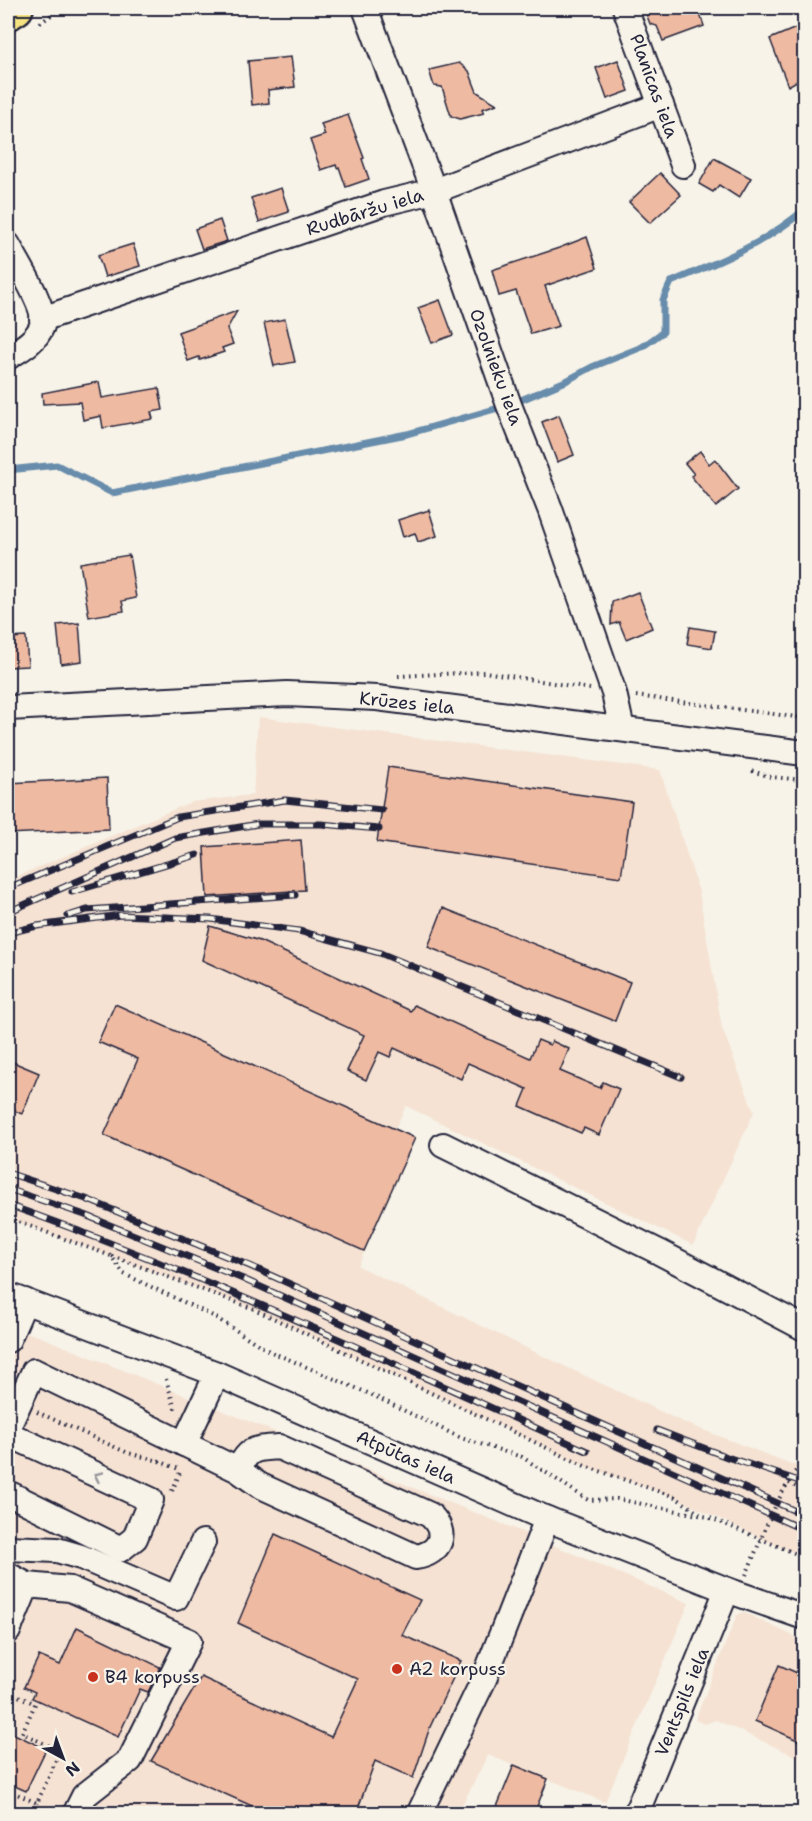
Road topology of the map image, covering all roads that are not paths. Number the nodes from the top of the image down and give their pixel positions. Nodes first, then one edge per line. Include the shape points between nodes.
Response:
1 (16, 8) edge
2 (365, 8) edge
3 (625, 8) edge
4 (8, 13) edge
5 (661, 105) junction
6 (683, 165) dead end
7 (434, 191) junction
8 (8, 244) edge
9 (42, 319) junction
10 (8, 357) edge
11 (8, 708) edge
12 (622, 729) junction
13 (804, 753) edge
14 (443, 1145) dead end
15 (16, 1298) edge
16 (804, 1328) edge
17 (8, 1340) edge
18 (217, 1374) junction
19 (8, 1427) edge
20 (8, 1434) edge
21 (184, 1444) junction
22 (238, 1470) junction
23 (8, 1494) edge
24 (547, 1519) junction
25 (203, 1542) dead end
26 (8, 1548) edge
27 (17, 1580) edge
28 (727, 1590) junction
29 (804, 1617) edge
30 (8, 1631) edge
31 (75, 1814) edge
32 (419, 1814) edge
33 (636, 1814) edge

1 - 4 highway
2 - 7 street, Ozolnieku iela
3 - 5 street, Planīcas iela
5 - 6 street, Planīcas iela
5 - 7 street, Rudbāržu iela
7 - 9 street, Rudbāržu iela via 384,203
7 - 12 street, Ozolnieku iela via 550,509 614,693
8 - 9 street via 41,309
9 - 10 street via 36,336
11 - 12 street, Krūzes iela via 287,694 377,698
12 - 13 street, Krūzes iela
14 - 16 street
15 - 17 street
15 - 18 street, Atpūtas iela
18 - 21 street
18 - 24 street, Atpūtas iela
19 - 21 street via 34,1371
23 -> 20 street via 121,1549 135,1538 151,1500
21 - 22 street
22 - 22 street via 245,1455 254,1449 279,1447 430,1515 439,1523 441,1537 432,1551 416,1557 259,1485
24 - 28 street, Atpūtas iela
24 - 32 street via 484,1679
25 - 26 street via 176,1598 81,1557 57,1550
27 - 30 street
27 - 31 street via 70,1589 189,1641 130,1761 84,1796
28 - 29 street, Atpūtas iela
28 - 33 street, Ventspils iela

